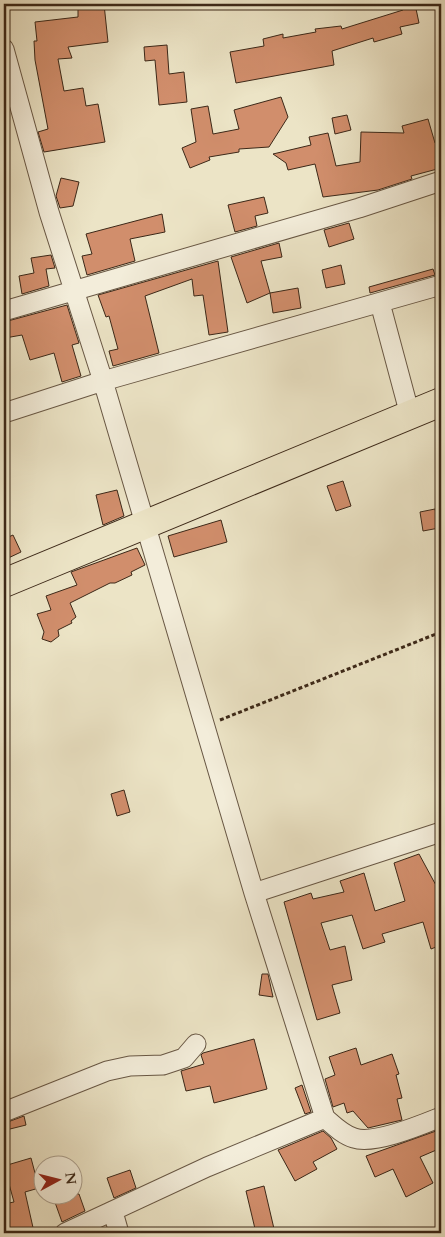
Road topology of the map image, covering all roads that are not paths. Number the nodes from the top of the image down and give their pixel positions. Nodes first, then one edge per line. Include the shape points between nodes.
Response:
1 (4, 49) edge
2 (441, 181) edge
3 (441, 286) edge
4 (73, 291) junction
5 (380, 304) junction
6 (4, 311) edge
7 (103, 381) junction
8 (441, 402) edge
9 (4, 413) edge
10 (410, 415) junction
11 (145, 524) junction
12 (4, 583) edge
13 (441, 832) edge
14 (254, 893) junction
15 (196, 1044) dead end
16 (4, 1112) edge
17 (441, 1117) edge
18 (325, 1118) junction
19 (113, 1212) junction
20 (65, 1233) edge
21 (119, 1233) edge

1 - 4 street
2 - 4 street
3 - 5 street
4 - 6 street
4 - 7 street
5 - 7 street
5 - 10 street
7 - 9 street
7 - 11 street
8 - 10 main road
10 - 11 main road
11 - 12 main road
11 - 14 street
13 - 14 street
14 - 18 street
15 - 16 street via 184,1058 164,1065 130,1066 107,1071
17 - 18 street via 391,1135 367,1139 354,1139
18 - 19 street via 207,1167
19 - 20 street
19 - 21 street

